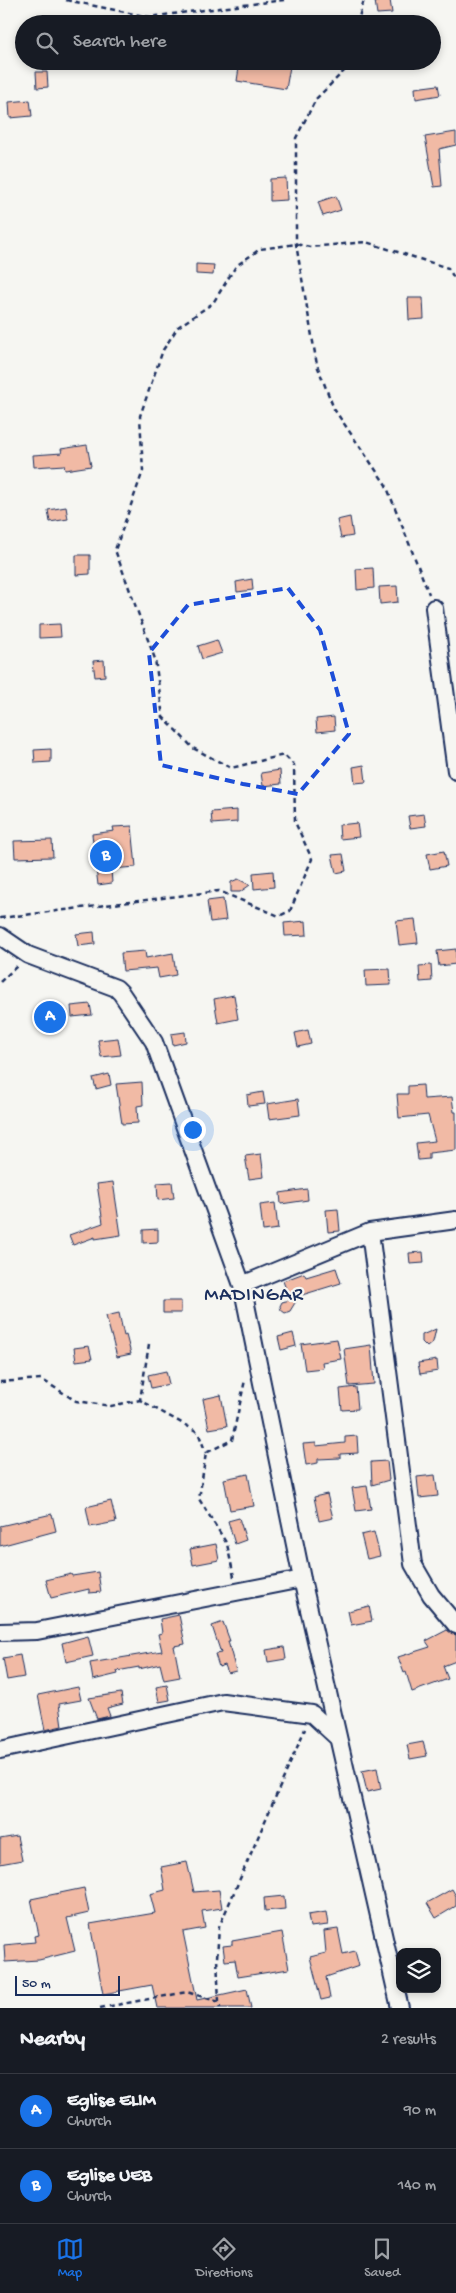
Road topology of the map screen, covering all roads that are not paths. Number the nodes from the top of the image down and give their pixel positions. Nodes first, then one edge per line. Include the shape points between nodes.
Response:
1 (434, 608) road end
2 (449, 665) edge
3 (456, 772) edge
4 (0, 936) edge
5 (456, 1220) edge
6 (370, 1232) junction
7 (242, 1286) junction
8 (302, 1579) junction
9 (456, 1625) edge
10 (0, 1632) edge
11 (338, 1738) junction
12 (0, 1750) edge
13 (400, 2008) edge

1 - 2 street
2 - 3 street
4 - 7 street via 28,955 116,988 121,993 154,1042
5 - 6 street
6 - 7 street
6 - 9 street via 413,1564 431,1595
7 - 8 street
8 - 10 street via 37,1631
8 - 11 street
11 - 12 street via 312,1714 223,1702
11 - 13 street

